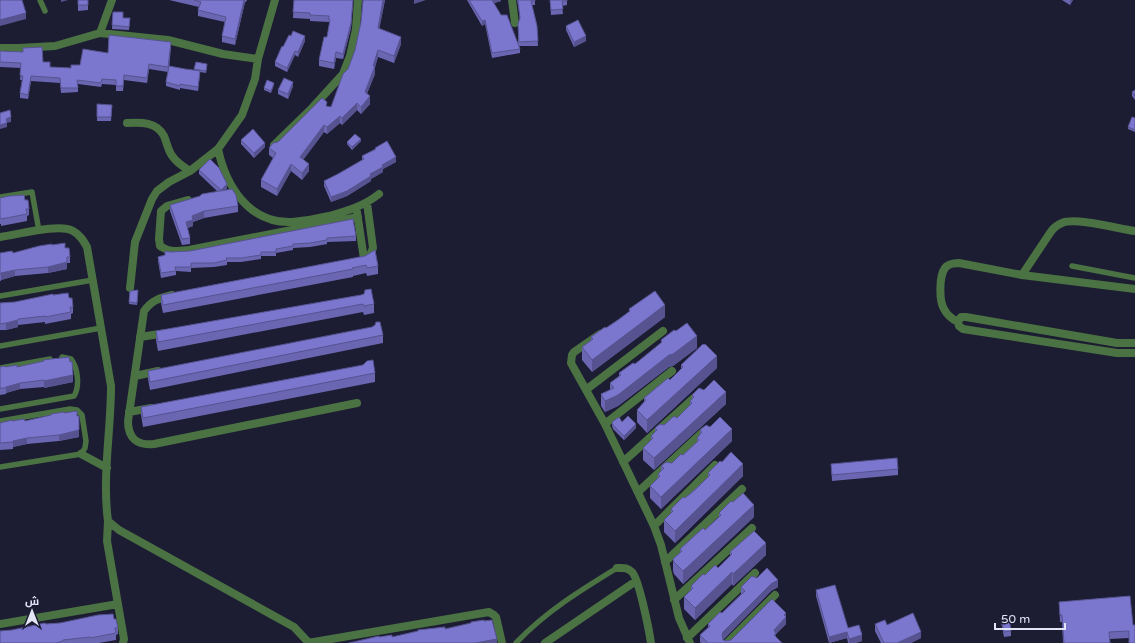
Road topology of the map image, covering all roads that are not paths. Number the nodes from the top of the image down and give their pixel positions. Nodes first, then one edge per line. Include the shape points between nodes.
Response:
1 (40, 0) edge
2 (112, 0) edge
3 (275, 0) edge
4 (358, 0) edge
5 (512, 0) edge
6 (45, 11) dead end
7 (515, 23) dead end
8 (100, 33) junction
9 (0, 48) edge
10 (258, 58) junction
11 (127, 123) dead end
12 (274, 145) edge
13 (218, 149) junction
14 (190, 171) junction
15 (379, 194) dead end
16 (0, 197) edge
17 (198, 197) edge
18 (366, 203) junction
19 (357, 208) junction
20 (358, 217) junction
21 (39, 231) junction
22 (1135, 231) edge
23 (0, 238) edge
24 (1072, 266) dead end
25 (1022, 274) junction
26 (1135, 278) edge
27 (93, 280) junction
28 (130, 288) dead end
29 (1135, 290) edge
30 (178, 294) edge
31 (0, 296) edge
32 (958, 322) junction
33 (101, 328) junction
34 (606, 329) edge
35 (663, 331) dead end
36 (172, 332) edge
37 (140, 337) junction
38 (1110, 342) junction
39 (1135, 343) edge
40 (0, 346) edge
41 (1110, 352) junction
42 (1135, 353) edge
43 (0, 368) edge
44 (165, 370) edge
45 (672, 371) dead end
46 (135, 376) junction
47 (587, 389) junction
48 (694, 397) edge
49 (357, 403) dead end
50 (160, 406) edge
51 (0, 408) edge
52 (129, 412) junction
53 (0, 421) edge
54 (605, 424) junction
55 (708, 428) edge
56 (81, 454) junction
57 (623, 462) junction
58 (715, 465) edge
59 (0, 467) edge
60 (107, 468) junction
61 (742, 489) dead end
62 (638, 492) junction
63 (108, 521) junction
64 (654, 526) junction
65 (752, 528) dead end
66 (665, 562) junction
67 (617, 568) joint
68 (755, 573) dead end
69 (636, 581) junction
70 (775, 595) dead end
71 (674, 600) junction
72 (118, 604) junction
73 (0, 624) edge
74 (689, 640) edge
75 (123, 643) edge
76 (309, 643) edge
77 (502, 643) edge
78 (516, 643) edge
79 (545, 643) edge
80 (652, 643) edge
81 (727, 643) edge

1 - 6 lane
2 - 8 street
3 - 10 street
4 - 12 street via 356,29 343,74
5 - 7 street
8 - 9 street via 55,46
8 - 10 street via 168,40 223,54
10 - 13 street via 255,79 242,115
11 - 14 street via 141,122 158,129 172,156
13 - 14 street
13 - 19 street via 235,193 259,214 291,222
14 - 28 street via 169,182 157,191 152,199 135,242
15 - 18 street
16 - 21 lane via 32,192
17 - 20 street via 170,205 161,211 160,246 170,251 190,250
18 - 19 street
18 - 20 street via 373,248 370,255 360,260
19 - 20 street
21 - 23 street
21 - 27 street via 60,227 81,236 87,247
22 - 25 street via 1073,221 1062,223 1050,233
24 - 26 lane
25 - 29 street
25 - 32 street via 959,262 948,265 942,274 941,302 947,314
27 - 31 lane
27 - 33 street
30 - 37 street via 162,297 149,304 144,311
32 - 38 street via 961,317 966,317
32 - 41 street via 963,329
33 - 40 lane
33 - 60 street via 111,386
34 - 47 street via 572,355 571,363
35 - 47 street
36 - 37 street
37 - 46 street
38 - 39 street
38 - 41 street
41 - 42 street
43 - 51 lane via 64,357 71,359 75,364 78,385 74,396
44 - 46 street
45 - 54 street
46 - 52 street
47 - 54 street
48 - 57 street
49 - 52 street via 145,445 138,442 128,429
50 - 52 street
53 - 56 lane via 77,410 82,415 86,441
54 - 57 street
55 - 62 street
56 - 59 lane
56 - 60 street
57 - 62 street
58 - 64 street
60 - 63 street
61 - 66 street
62 - 64 street
63 - 72 street via 107,540
63 - 76 street via 119,530 294,627
64 - 66 street
65 - 71 street
66 - 71 street
67 - 69 street via 626,568 632,572
67 - 78 lane via 554,608
68 - 74 street
69 - 79 street
69 - 80 street
70 - 81 street
71 - 74 street
72 - 73 street
72 - 75 street
76 - 77 street via 488,612 496,617

